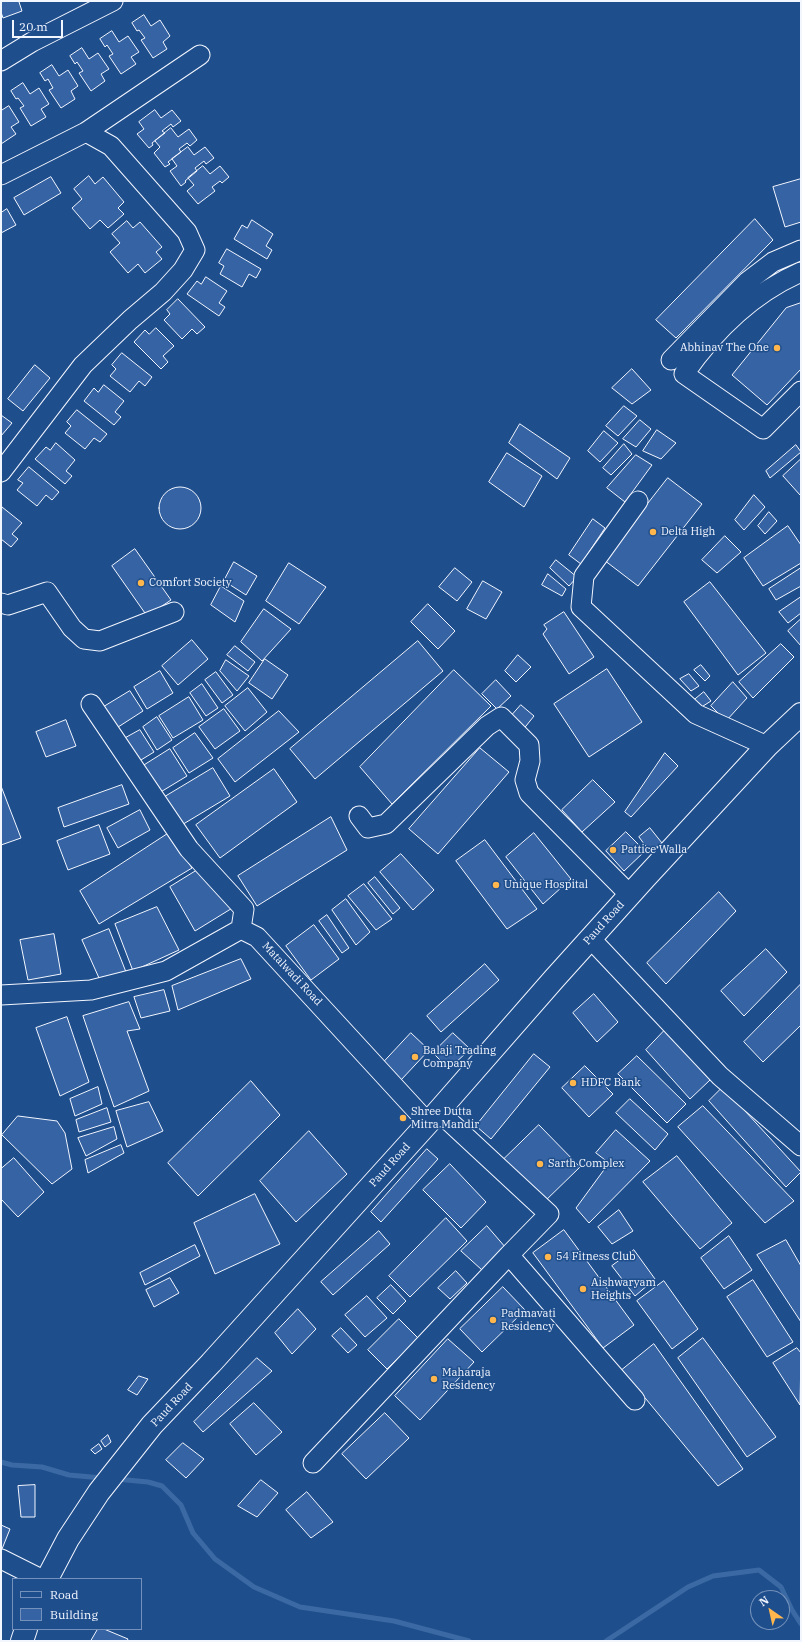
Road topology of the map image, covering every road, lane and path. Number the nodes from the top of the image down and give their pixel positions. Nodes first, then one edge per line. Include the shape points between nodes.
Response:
1 (113, 1) edge
2 (200, 56) dead end
3 (1, 61) edge
4 (86, 132) junction
5 (1, 175) edge
6 (801, 250) edge
7 (801, 272) edge
8 (671, 360) dead end
9 (801, 391) edge
10 (1, 472) edge
11 (638, 501) dead end
12 (1, 603) edge
13 (174, 612) dead end
14 (91, 704) dead end
15 (801, 714) edge
16 (767, 746) junction
17 (359, 816) dead end
18 (630, 895) junction
19 (241, 929) junction
20 (590, 938) junction
21 (1, 995) edge
22 (433, 1117) junction
23 (801, 1146) edge
24 (509, 1256) junction
25 (635, 1400) dead end
26 (313, 1463) dead end
27 (1, 1559) edge
28 (39, 1578) edge
29 (48, 1578) edge
30 (26, 1630) edge
31 (22, 1641) edge

1 - 3 street via 32,42
2 - 4 street
4 - 5 street
4 - 10 street via 111,146 187,232 195,250 183,270 163,292 83,365
6 - 8 street via 773,262 748,281
7 - 9 street via 784,279 740,310 698,354 684,374 763,429
11 - 16 street via 584,576 581,607 696,714
12 - 13 street via 8,604 47,592 72,628 84,639 100,641
14 - 19 street via 189,849 244,909
15 - 16 main road, Paud Road
16 - 18 main road, Paud Road
17 - 18 street via 368,828 386,824 488,726 501,717 529,745 530,761 525,780 529,793
18 - 20 main road, Paud Road
19 - 21 street via 166,971 91,990
19 - 22 street, Matalwadi Road via 258,937
20 - 22 main road, Paud Road
20 - 23 street via 720,1076
22 - 24 street, Matalwadi Road via 549,1214
22 - 29 main road, Paud Road via 152,1425 99,1492 68,1539
24 - 25 street
24 - 26 street
27 - 28 street
30 - 31 main road

